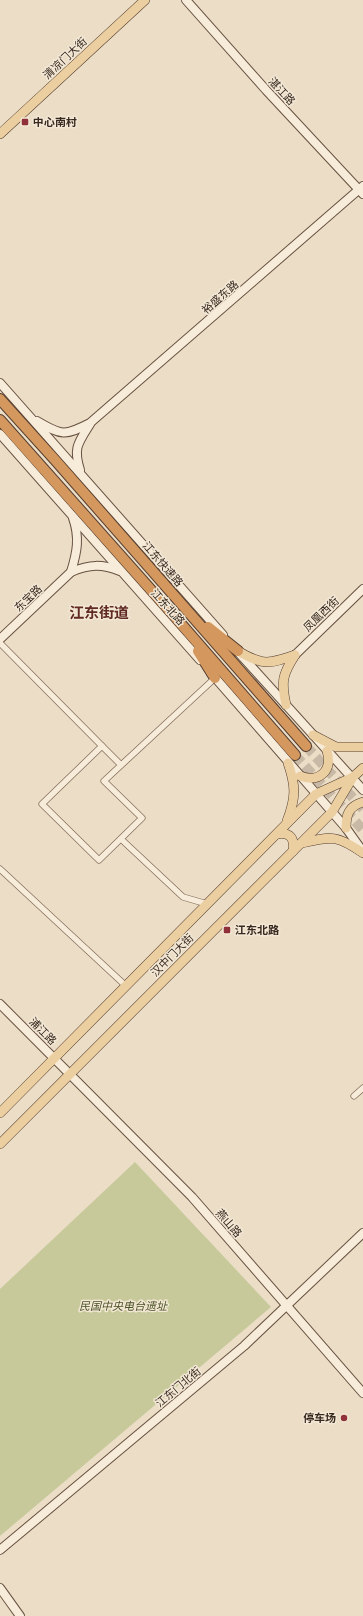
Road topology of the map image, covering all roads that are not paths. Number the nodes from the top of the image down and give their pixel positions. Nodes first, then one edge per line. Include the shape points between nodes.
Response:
1 (145, 0) edge
2 (186, 0) edge
3 (0, 134) edge
4 (362, 190) edge
5 (0, 384) edge
6 (0, 400) edge
7 (30, 416) junction
8 (0, 420) edge
9 (90, 423) junction
10 (0, 434) edge
11 (82, 474) junction
12 (72, 514) junction
13 (121, 571) junction
14 (71, 572) junction
15 (363, 589) edge
16 (186, 609) junction
17 (176, 617) junction
18 (0, 639) edge
19 (0, 643) edge
20 (238, 651) junction
21 (295, 655) junction
22 (216, 678) junction
23 (286, 705) junction
24 (313, 735) junction
25 (102, 746) junction
26 (306, 746) tunnel mouth
27 (363, 747) edge
28 (327, 751) junction
29 (292, 759) junction
30 (120, 764) junction
31 (363, 768) edge
32 (300, 776) junction
33 (352, 777) junction
34 (363, 790) edge
35 (316, 794) junction
36 (363, 802) edge
37 (332, 812) junction
38 (285, 826) junction
39 (346, 828) junction
40 (277, 834) junction
41 (122, 839) junction
42 (301, 844) junction
43 (293, 851) junction
44 (363, 852) edge
45 (0, 869) edge
46 (207, 904) junction
47 (126, 986) junction
48 (0, 1004) edge
49 (54, 1057) junction
50 (71, 1074) junction
51 (363, 1088) edge
52 (354, 1096) dead end
53 (0, 1112) edge
54 (0, 1144) edge
55 (363, 1233) edge
56 (287, 1306) junction
57 (363, 1392) edge
58 (0, 1550) edge
59 (0, 1588) edge
60 (20, 1616) edge

1 - 3 main road, 清凉门大街
2 - 4 street, 湛江路 via 266,90
4 - 9 street, 裕盛东路
5 - 7 street, 江东北路
6 - 16 highway, 江东快速路
7 - 9 street, 裕盛东路 via 62,433 73,432
7 - 11 street, 江东北路
8 - 17 highway
9 - 11 street, 裕盛东路 via 76,449
10 - 12 street, 江东北路
11 - 20 street, 江东北路
12 - 13 street, 江东北路
12 - 14 street via 77,530 77,547
13 - 14 street via 106,565 82,567
13 - 22 street, 江东北路
14 - 18 street, 东宝路
15 - 21 street, 凤凰西街
16 - 20 highway
16 - 26 highway, 江东快速路
17 - 22 highway
17 - 29 highway
19 - 25 street
20 - 21 main road via 250,659 264,663
20 - 23 street, 江东北路
21 - 23 main road via 285,672 282,685
22 - 29 street, 江东北路
22 - 30 street
23 - 24 street, 江东北路
24 - 27 main road via 336,746
24 - 28 street, 江东北路
25 - 30 street
25 - 41 street via 42,804 98,860
28 - 32 main road via 329,765 318,777 308,779
28 - 33 street, 江东北路
29 - 32 street, 江东北路
29 - 38 main road via 295,795
30 - 41 street via 104,781 142,818
31 - 33 main road, 汉中门大街
32 - 35 street, 江东北路
33 - 34 street, 江东北路
33 - 35 main road, 汉中门大街
33 - 37 main road, 汉中门大街
35 - 37 street, 江东北路
35 - 38 main road, 汉中门大街
36 - 39 main road via 355,804 350,809
37 - 39 street, 江东北路
37 - 42 main road, 汉中门大街
38 - 40 main road, 汉中门大街
39 - 44 street, 江东北路
40 - 43 main road via 288,834 291,837
40 - 46 main road, 汉中门大街
41 - 46 street via 183,897
42 - 43 main road, 汉中门大街
42 - 44 main road via 334,838 345,841
43 - 50 main road, 汉中门大街
45 - 47 street
46 - 47 main road, 汉中门大街
47 - 49 main road, 汉中门大街
48 - 49 street, 浦江路
49 - 50 street, 浦江路
49 - 53 main road, 汉中门大街
50 - 54 main road, 汉中门大街
50 - 56 street, 燕山路 via 192,1197
51 - 52 street
55 - 56 street, 江东门北街
56 - 57 street, 燕山路
56 - 58 street, 江东门北街 via 239,1350
59 - 60 street

